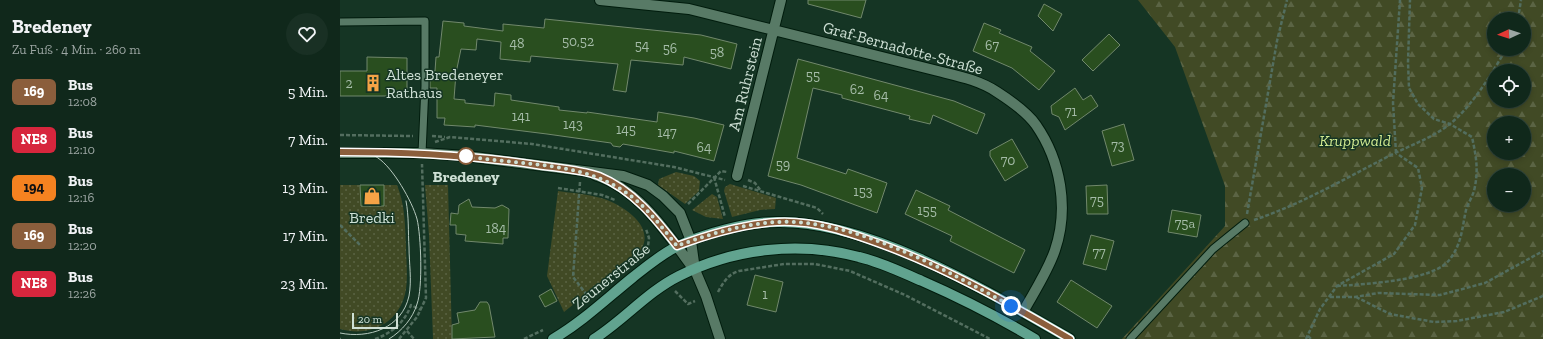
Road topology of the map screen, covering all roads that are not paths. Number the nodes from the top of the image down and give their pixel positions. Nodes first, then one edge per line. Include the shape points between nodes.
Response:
1 (600, 0) edge
2 (782, 0) edge
3 (340, 22) edge
4 (775, 29) junction
5 (340, 152) edge
6 (422, 153) junction
7 (581, 171) junction
8 (739, 180) road end
9 (1245, 223) road end
10 (691, 241) junction
11 (677, 246) junction
12 (695, 270) junction
13 (1023, 312) junction
14 (553, 339) edge
15 (594, 339) edge
16 (720, 339) edge
17 (1035, 339) edge
18 (1070, 339) edge
19 (1130, 339) edge

1 - 4 street, Graf-Bernadotte-Straße via 689,9
2 - 4 street, Am Ruhrstein
3 - 6 lane via 425,21 426,86
4 - 8 street, Am Ruhrstein
4 - 13 street, Graf-Bernadotte-Straße via 975,81 1003,96 1021,109 1036,125 1058,170 1062,210 1055,250
5 - 6 street
6 - 7 street via 499,159
7 - 10 street via 622,176 648,185 680,213
7 - 11 street via 619,187 637,201
9 - 19 lane via 1213,249
10 - 11 main road, Zeunerstraße
10 - 12 street
10 - 13 main road, Zeunerstraße via 756,224 779,222 841,230 908,254 964,280
11 - 12 street
11 - 14 main road, Zeunerstraße
12 - 15 main road via 666,283
12 - 16 street
12 - 17 main road via 735,256 787,248 829,251 860,257 956,296
13 - 18 main road, Zeunerstraße

